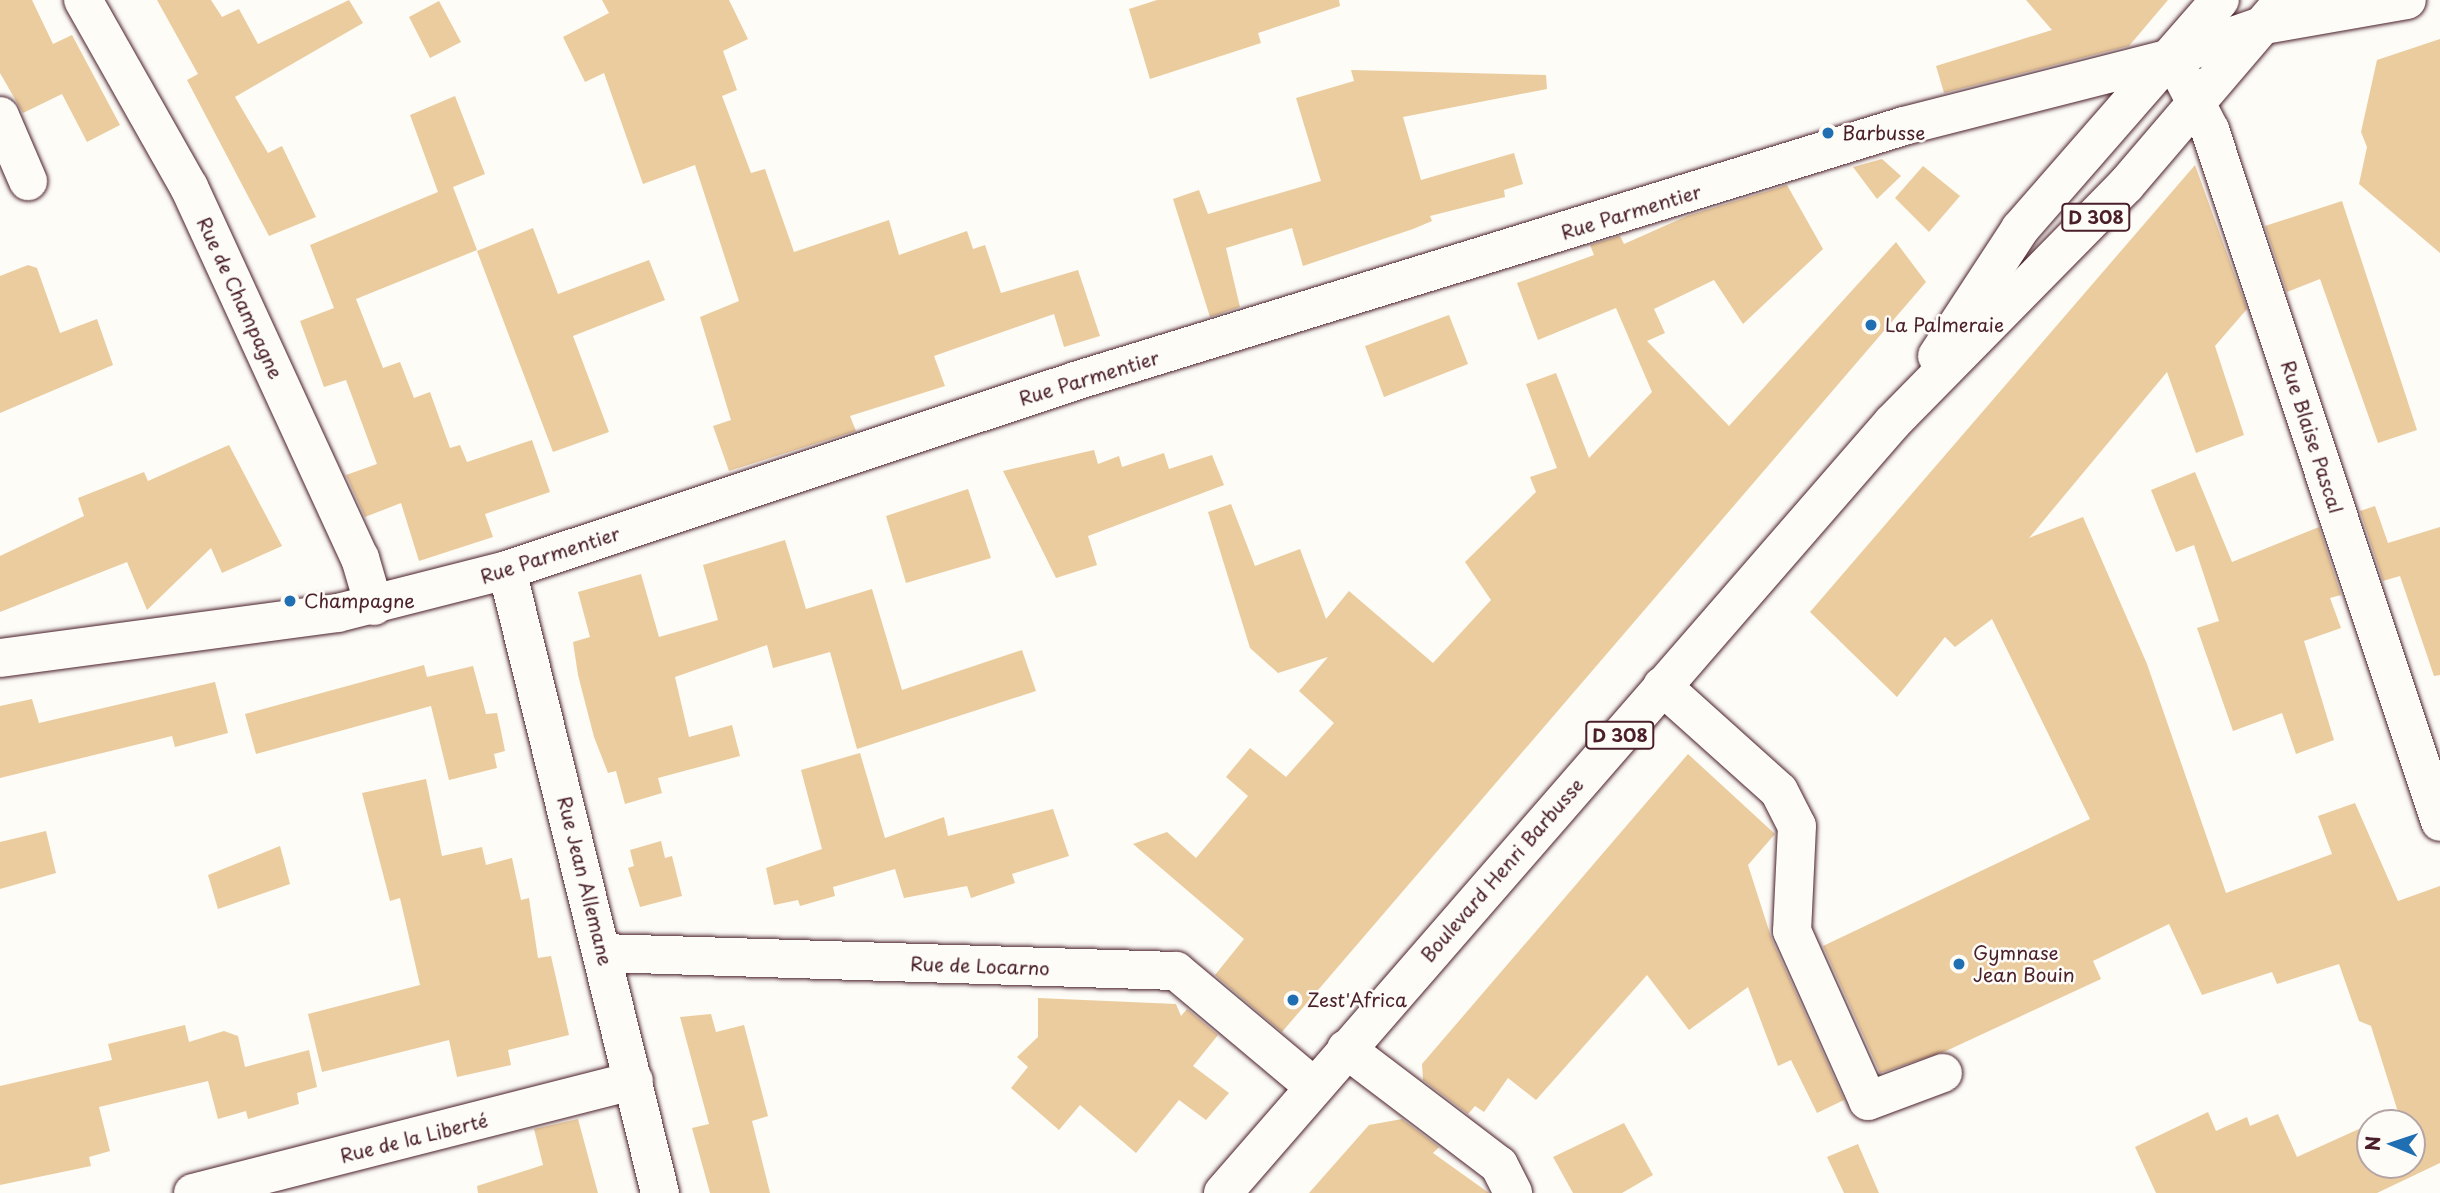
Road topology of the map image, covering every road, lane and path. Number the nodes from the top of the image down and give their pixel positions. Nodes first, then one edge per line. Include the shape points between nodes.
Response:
1 (83, 0) edge
2 (2220, 0) edge
3 (2407, 0) edge
4 (2274, 13) edge
5 (2170, 58) junction
6 (2201, 104) junction
7 (0, 116) edge
8 (28, 181) dead end
9 (1893, 422) junction
10 (507, 570) junction
11 (374, 606) junction
12 (0, 658) edge
13 (1662, 686) junction
14 (2440, 822) edge
15 (603, 953) junction
16 (1346, 1049) junction
17 (1943, 1073) dead end
18 (634, 1081) junction
19 (1314, 1087) junction
20 (193, 1193) edge
21 (660, 1193) edge
22 (1223, 1193) edge
23 (1513, 1193) edge

1 - 11 street, Rue de Champagne via 189,187 360,558
2 - 5 street, Boulevard Henri Barbusse / D 308
3 - 4 street, Rue Parmentier
4 - 5 street, Rue Parmentier
4 - 6 street, Boulevard Henri Barbusse / D 308
5 - 6 street, Rue Blaise Pascal
5 - 9 street, Boulevard Henri Barbusse / D 308 via 2021,229
5 - 10 street, Rue Parmentier via 1904,126 1075,381
6 - 9 street, Boulevard Henri Barbusse / D 308
6 - 14 street, Rue Blaise Pascal
7 - 8 street
9 - 13 street, Boulevard Henri Barbusse / D 308
10 - 11 street, Rue Parmentier
10 - 15 street, Rue Jean Allemane
11 - 12 street, Rue Parmentier
13 - 16 street, Boulevard Henri Barbusse / D 308
13 - 17 street via 1779,791 1797,826 1792,931 1868,1101
15 - 18 street, Rue Jean Allemane
15 - 19 street, Rue de Locarno via 1176,971
16 - 19 street, Boulevard Henri Barbusse / D 308
16 - 23 street via 1499,1165
18 - 20 street, Rue de la Liberté
18 - 21 street, Rue Jean Allemane
19 - 22 street, Boulevard Henri Barbusse / D 308

